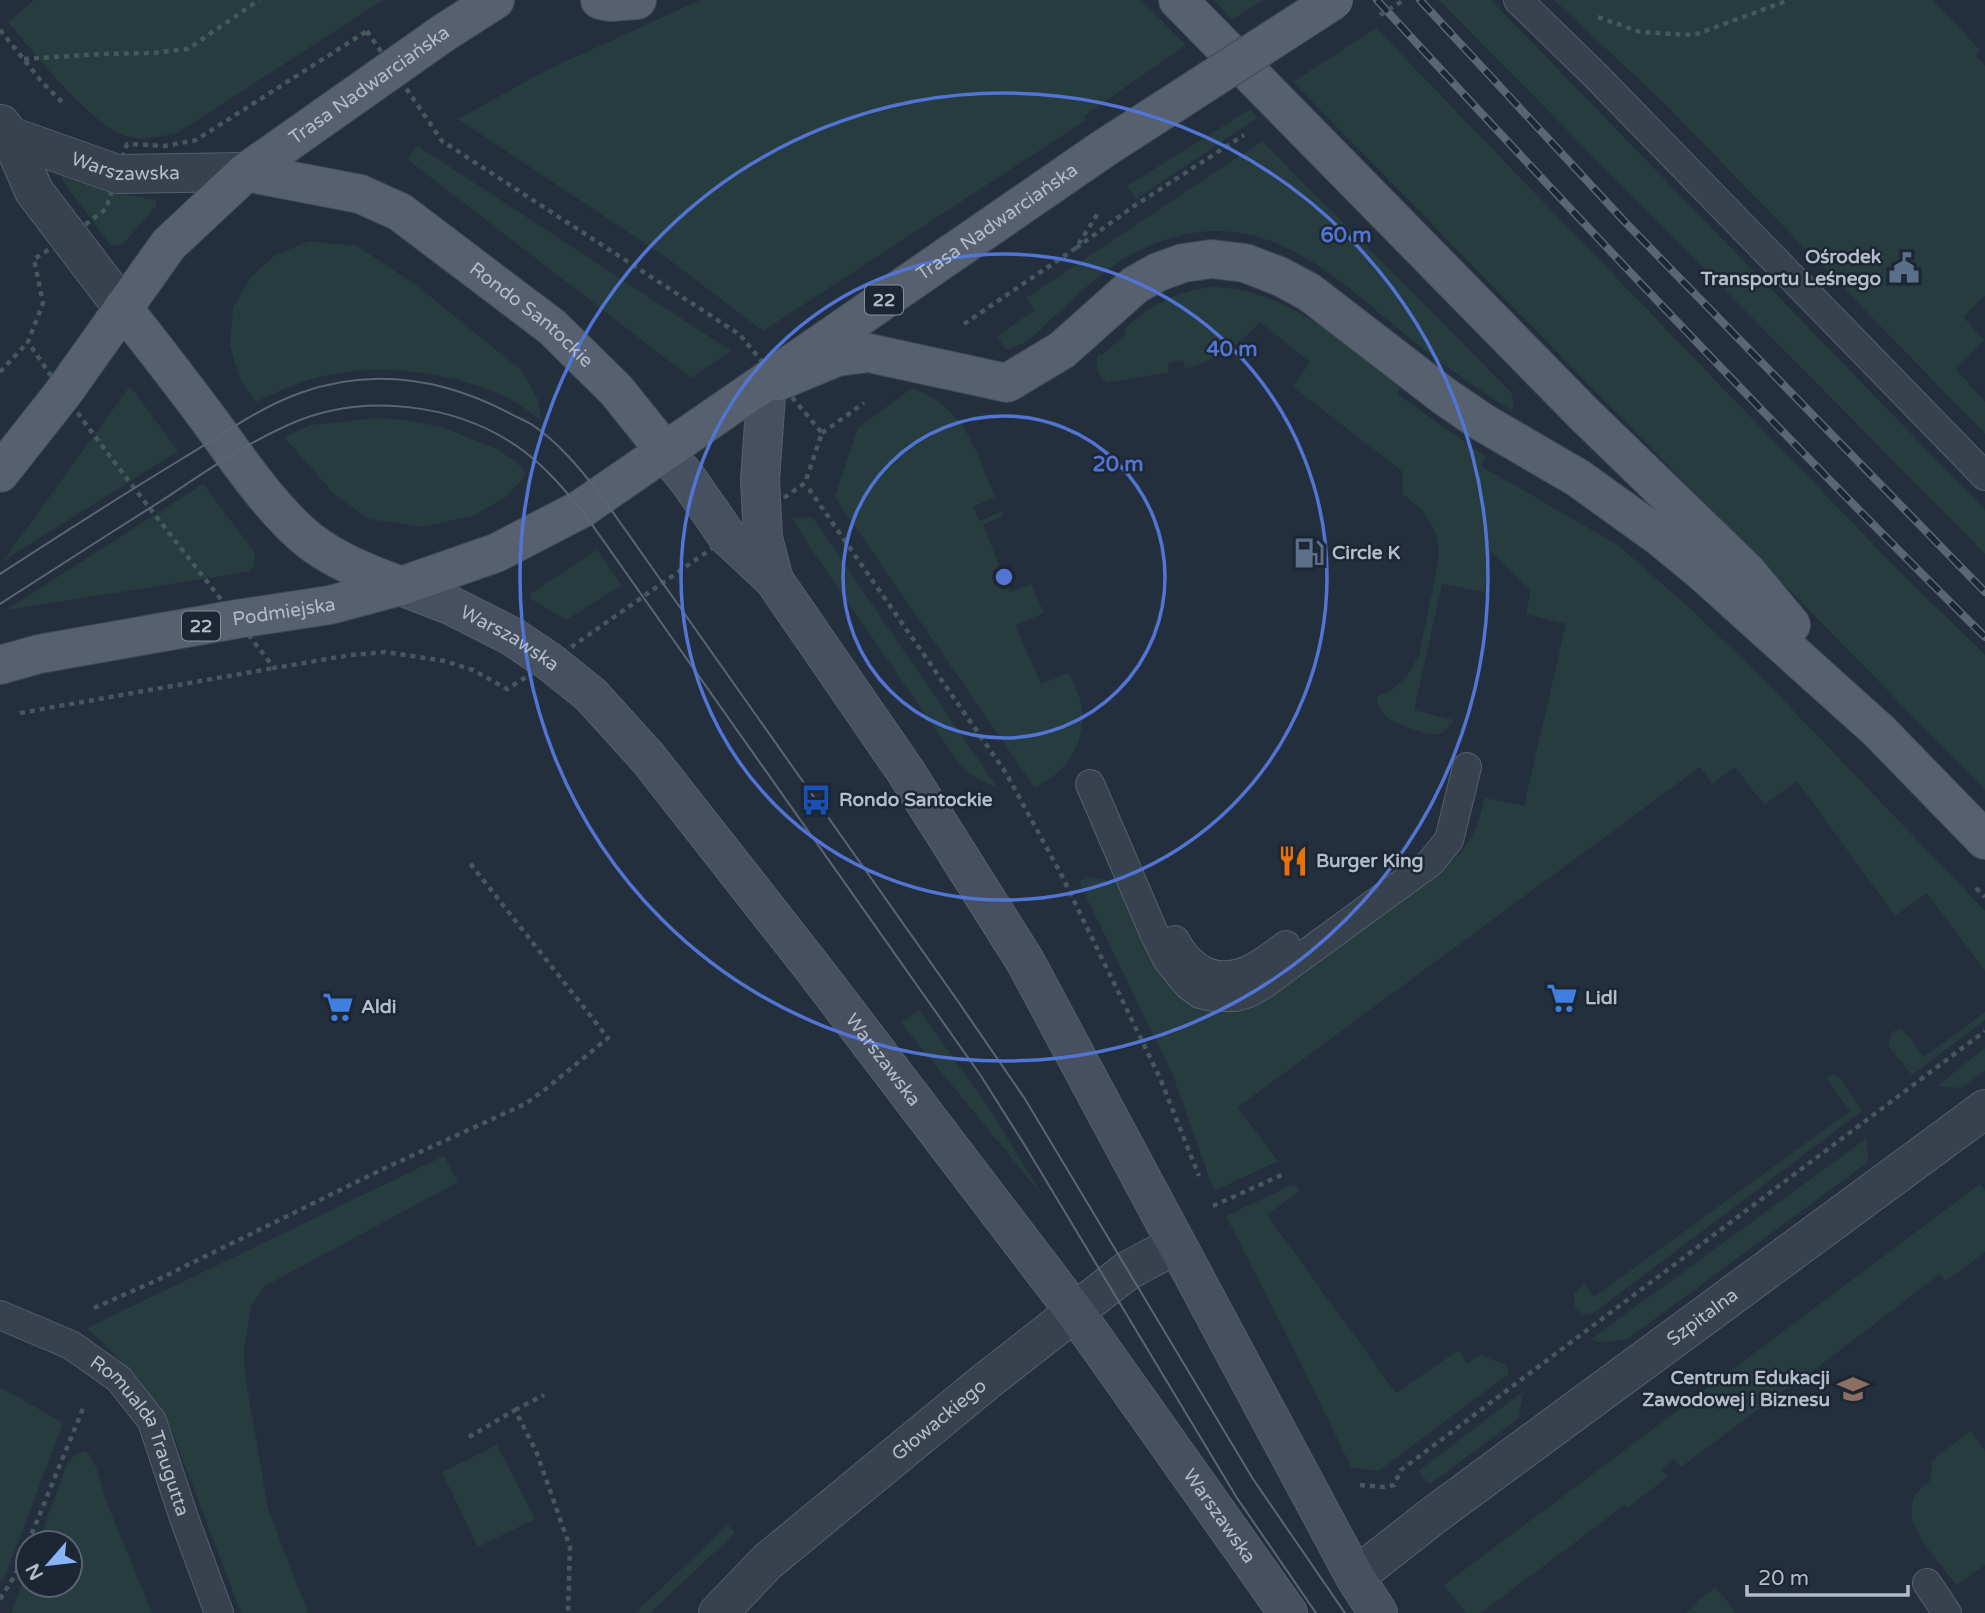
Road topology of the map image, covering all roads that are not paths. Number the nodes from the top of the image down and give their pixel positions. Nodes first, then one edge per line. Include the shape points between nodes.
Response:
1 (495, 0) edge
2 (600, 0) edge
3 (637, 0) edge
4 (1178, 0) edge
5 (1334, 0) edge
6 (1518, 0) edge
7 (5, 129) edge
8 (246, 172) junction
9 (123, 308) junction
10 (773, 379) junction
11 (665, 451) junction
12 (0, 473) edge
13 (1985, 476) edge
14 (774, 580) junction
15 (401, 586) junction
16 (0, 665) edge
17 (1879, 732) junction
18 (1467, 767) dead end
19 (1090, 783) dead end
20 (1985, 840) edge
21 (1985, 1109) edge
22 (1175, 1245) junction
23 (1075, 1312) junction
24 (0, 1315) edge
25 (1355, 1577) junction
26 (1927, 1583) dead end
27 (219, 1613) edge
28 (718, 1613) edge
29 (1288, 1613) edge
30 (1378, 1613) edge
31 (1947, 1613) edge

1 - 8 main road, Trasa Nadwarciańska
2 - 3 main road
4 - 17 main road via 1575,405 1746,572
5 - 10 main road, Trasa Nadwarciańska / 22, bridge via 1103,149
6 - 13 lane
7 - 8 street, Warszawska
7 - 9 street, Warszawska via 34,191
8 - 9 main road via 169,244
8 - 11 main road, Rondo Santockie via 360,194 400,212 552,327 616,390
9 - 12 main road
9 - 15 main road via 289,521 331,555
10 - 11 main road, Trasa Nadwarciańska / 22
10 - 14 main road via 760,480 763,538
10 - 17 main road via 837,357 869,354 1007,383 1062,349 1135,285 1158,272 1212,259 1245,263 1309,292 1444,397 1578,478 1660,537
11 - 14 main road via 727,536
11 - 15 main road, 22 via 581,509 496,553
14 - 22 main road via 906,772 1024,961
15 - 16 main road, Podmiejska / 22 via 330,605 39,654
15 - 23 main road, Warszawska via 513,637 592,695 648,758 816,972
17 - 20 main road
18 - 19 lane via 1449,840 1430,863 1263,985 1236,997 1200,994 1167,959
21 - 25 street, Szpitalna
22 - 23 street, Głowackiego via 1127,1271
22 - 25 main road
23 - 28 street, Głowackiego via 768,1561
23 - 29 main road, Warszawska
24 - 27 lane, Romualda Traugutta via 71,1345 119,1379 152,1420
25 - 30 main road
26 - 31 lane

